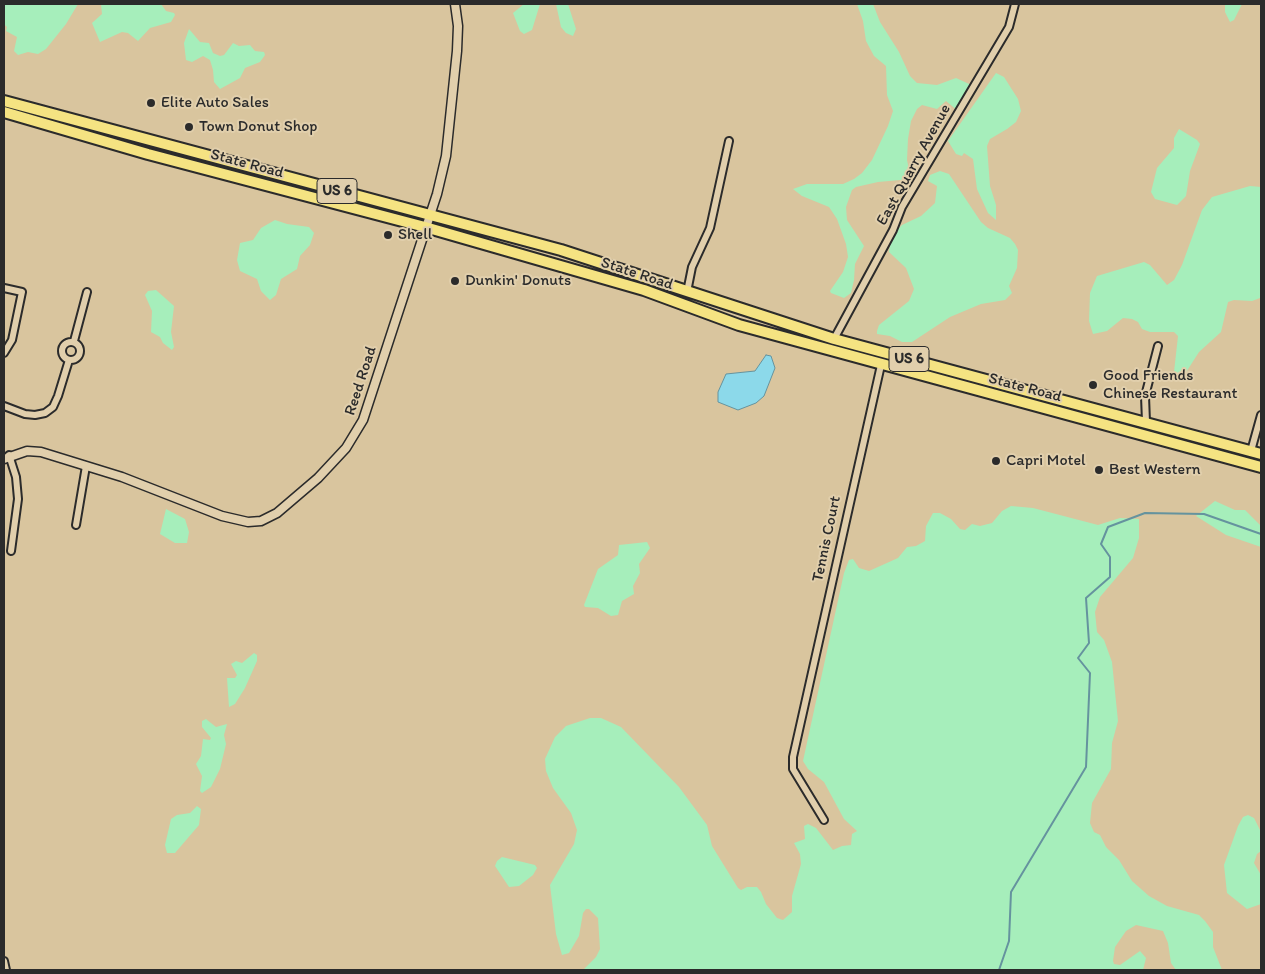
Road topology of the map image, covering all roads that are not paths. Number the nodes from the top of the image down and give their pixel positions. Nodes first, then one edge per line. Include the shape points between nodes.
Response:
1 (455, 4) edge
2 (1015, 4) edge
3 (4, 101) edge
4 (4, 112) edge
5 (729, 141) dead end
6 (431, 216) junction
7 (425, 227) junction
8 (649, 279) junction
9 (4, 288) edge
10 (644, 290) junction
11 (87, 292) dead end
12 (687, 292) junction
13 (834, 339) junction
14 (74, 342) junction
15 (1158, 346) dead end
16 (4, 353) edge
17 (910, 359) junction
18 (69, 360) junction
19 (881, 365) junction
20 (907, 372) junction
21 (1037, 393) junction
22 (4, 406) edge
23 (1034, 406) junction
24 (1261, 415) edge
25 (1146, 422) junction
26 (1256, 452) edge
27 (7, 457) edge
28 (86, 466) junction
29 (1261, 467) edge
30 (76, 525) dead end
31 (11, 552) dead end
32 (824, 820) dead end
33 (4, 961) edge
34 (6, 970) edge

1 - 6 street, Reed Road via 458,37 448,138
2 - 13 street, East Quarry Avenue via 1009,27 902,207 893,230
3 - 6 main road, State Road / US 6
4 - 7 main road, State Road / US 6 via 148,154
5 - 12 street via 710,228 692,267
6 - 7 street, Reed Road
6 - 8 main road, State Road / US 6 via 561,250
7 - 10 main road, State Road / US 6
7 - 28 street, Reed Road via 358,430 324,472 277,513 254,522 231,519
8 - 10 street
8 - 12 main road, State Road / US 6
9 - 16 street via 22,292 12,340
10 - 19 main road, State Road / US 6 via 739,325
11 - 14 street
12 - 13 main road, State Road / US 6
13 - 17 main road, State Road / US 6
14 - 18 street via 79,345 80,353 77,358
14 - 18 street via 66,343 62,348 62,354
15 - 25 street via 1145,396
17 - 20 street
17 - 21 main road, State Road / US 6
18 - 22 street via 58,396 45,412 25,414
19 - 20 main road, State Road / US 6
19 - 32 street, Tennis Court via 800,718 792,769
20 - 23 main road, State Road / US 6
21 - 23 street
21 - 25 main road, State Road / US 6
23 - 29 main road, State Road / US 6
24 - 26 street
25 - 26 main road, State Road / US 6
27 - 28 street, Reed Road via 34,451
27 - 31 street via 16,477 18,499
28 - 30 street
33 - 34 street

